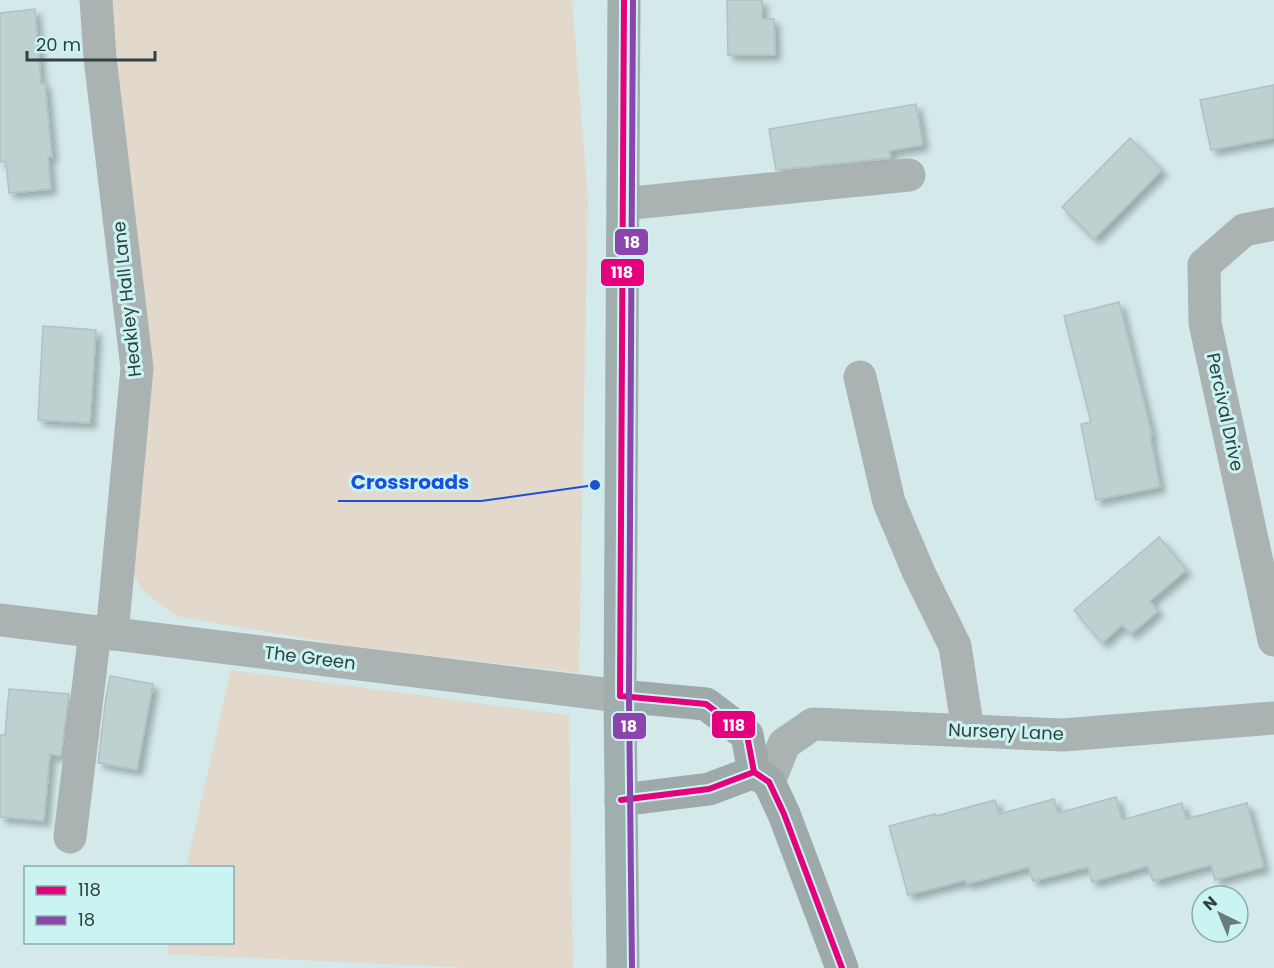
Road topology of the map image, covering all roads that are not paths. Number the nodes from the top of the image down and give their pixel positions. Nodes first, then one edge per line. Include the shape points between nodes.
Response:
1 (96, 0) edge
2 (624, 0) edge
3 (909, 175) dead end
4 (623, 204) junction
5 (1274, 224) edge
6 (860, 376) dead end
7 (0, 620) edge
8 (104, 633) junction
9 (1274, 640) edge
10 (620, 696) junction
11 (1274, 718) edge
12 (968, 731) junction
13 (761, 777) junction
14 (621, 800) junction
15 (70, 837) dead end
16 (623, 968) edge
17 (842, 968) edge

1 - 8 street, Heakley Hall Lane via 137,368
2 - 4 highway
3 - 4 street
4 - 10 highway
5 - 9 street, Percival Drive via 1244,230 1204,265 1205,323
6 - 12 street via 889,502 955,646
7 - 8 street, The Green
8 - 10 street, The Green
8 - 15 street, Heakley Hall Lane
10 - 13 main road via 706,704 747,735
10 - 14 highway
11 - 12 street, Nursery Lane via 1063,735
12 - 13 street, Nursery Lane via 813,724 784,744
13 - 14 main road via 709,789
13 - 17 main road via 784,814
14 - 16 highway

